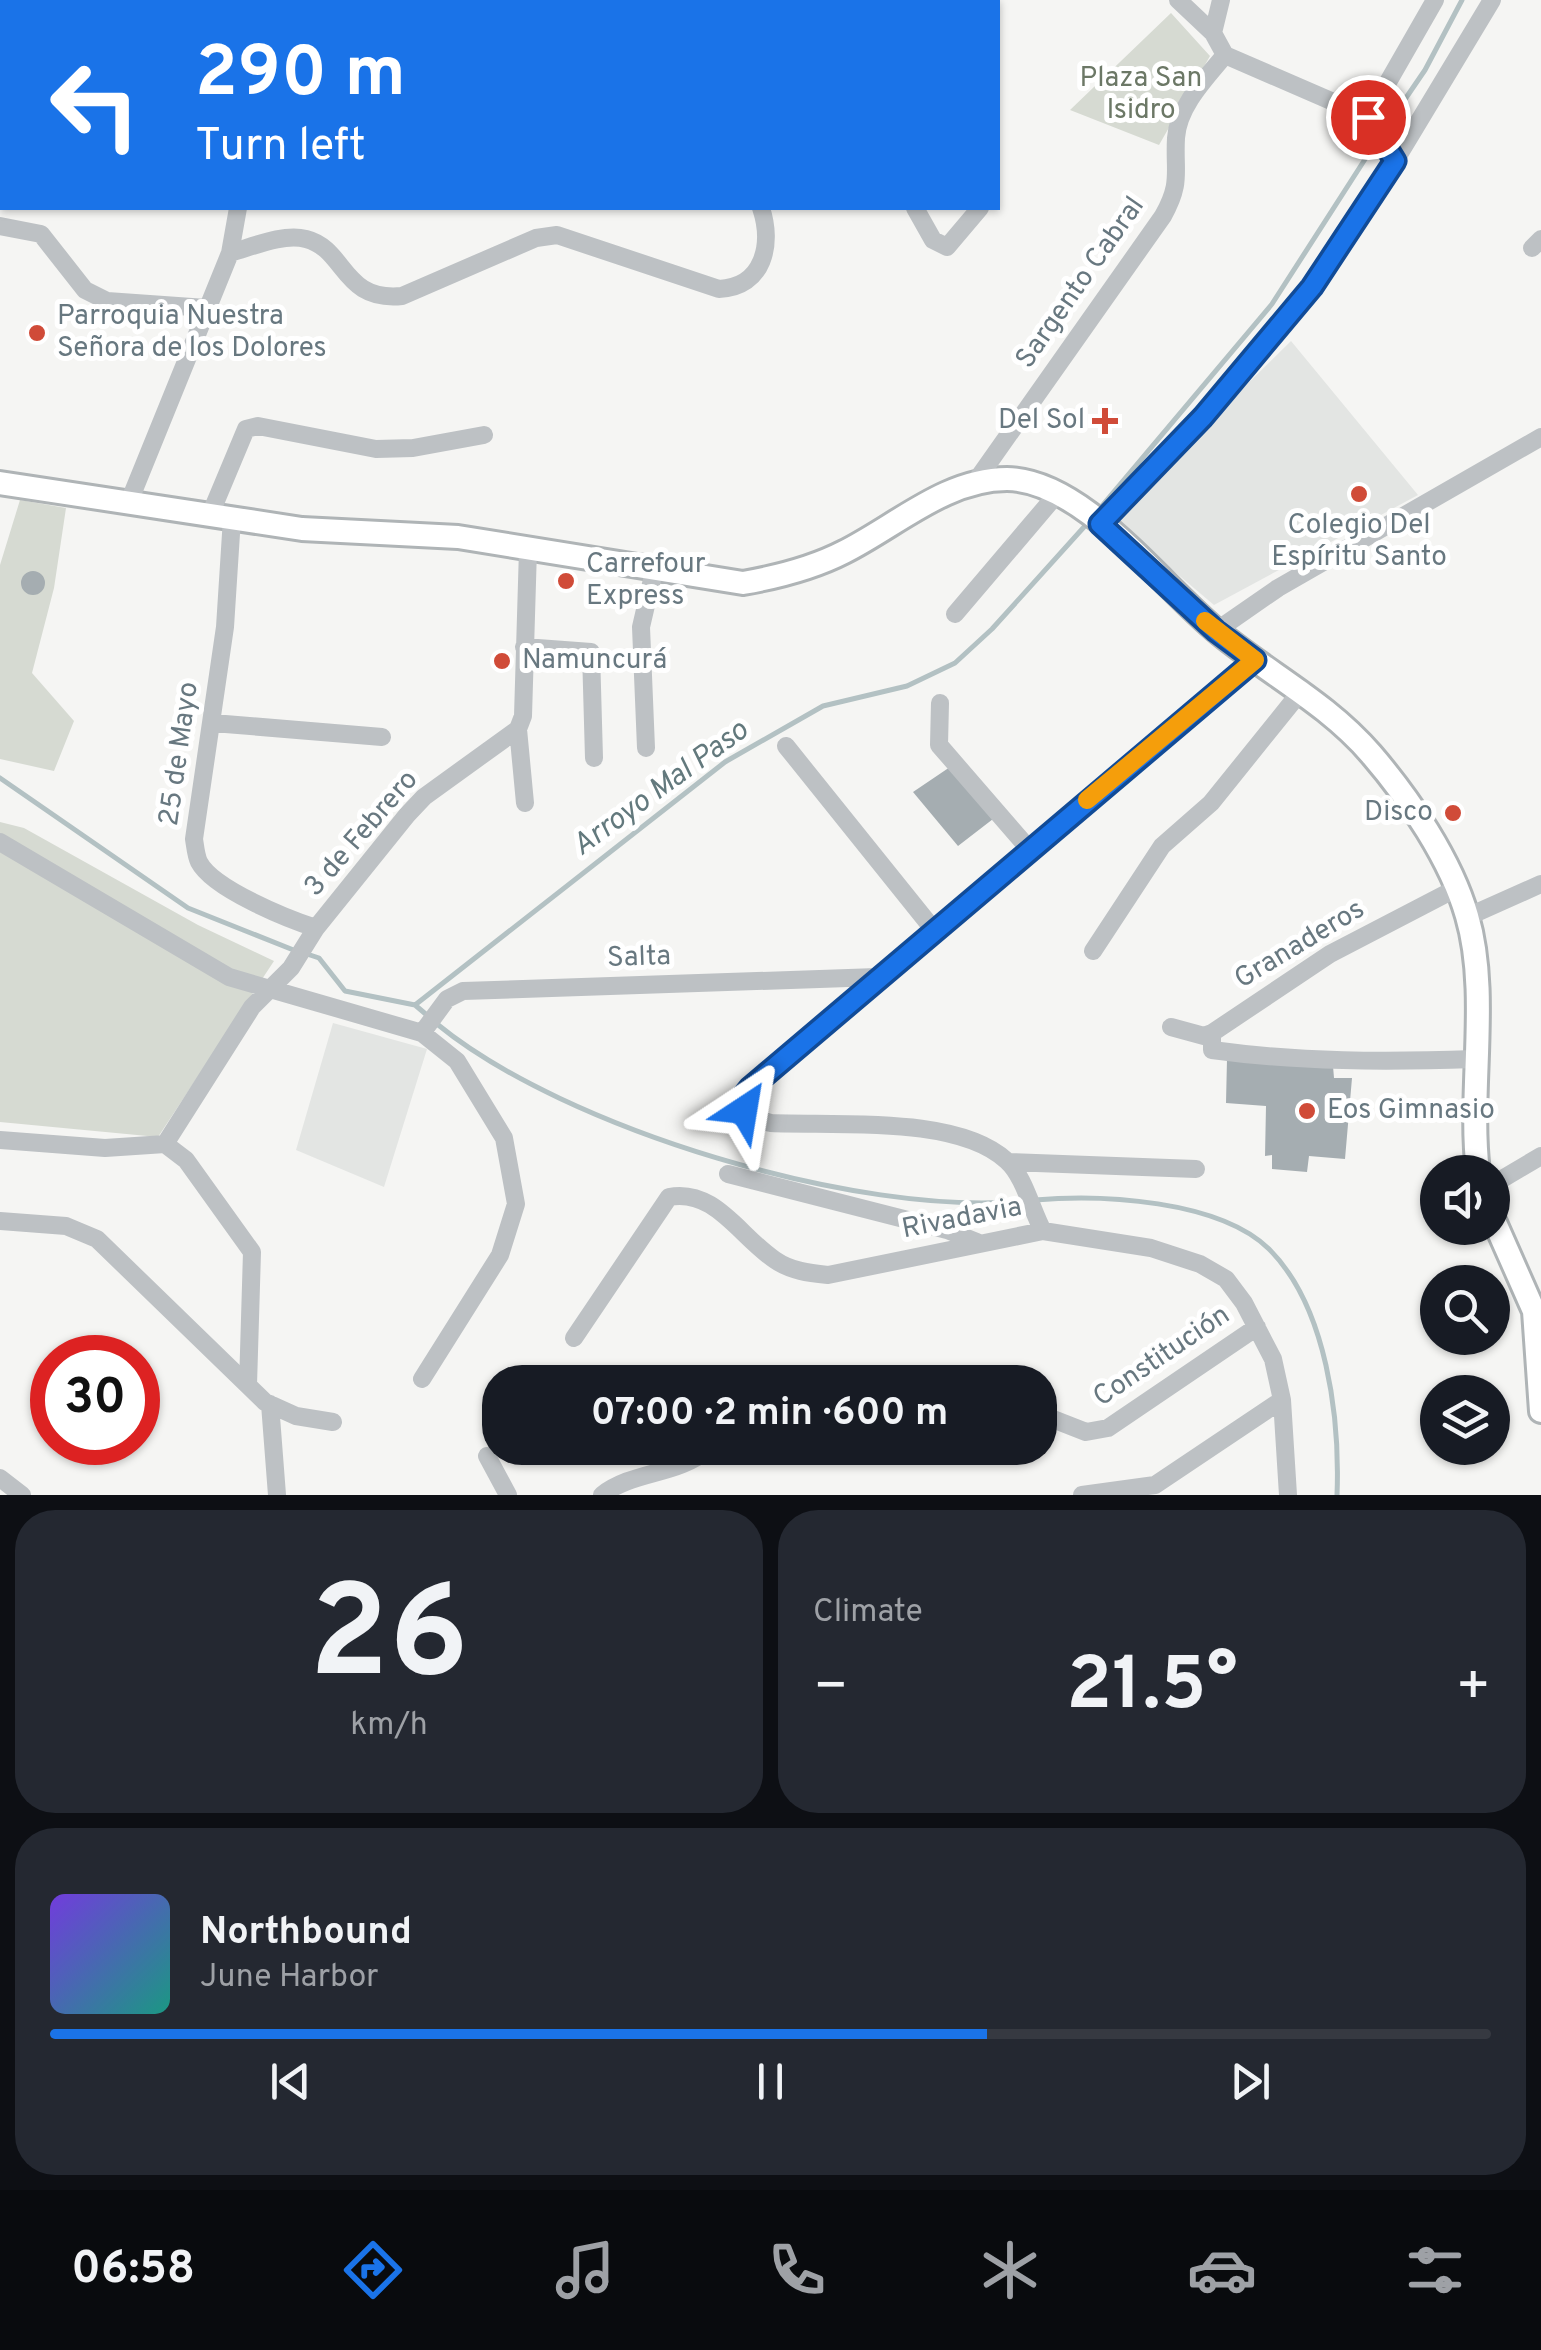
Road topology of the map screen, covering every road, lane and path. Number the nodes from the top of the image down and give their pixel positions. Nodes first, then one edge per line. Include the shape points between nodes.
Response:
1 (1178, 0) edge
2 (1222, 0) edge
3 (1435, 0) edge
4 (1492, 0) edge
5 (1213, 32) junction
6 (1225, 55) junction
7 (1371, 122) junction
8 (1390, 154) junction
9 (238, 210) edge
10 (760, 210) edge
11 (916, 210) edge
12 (978, 210) edge
13 (0, 226) edge
14 (230, 253) junction
15 (206, 308) junction
16 (484, 435) dead end
17 (1541, 436) edge
18 (976, 481) junction
19 (0, 483) edge
20 (1057, 494) junction
21 (128, 502) junction
22 (222, 516) junction
23 (1100, 524) junction
24 (528, 548) junction
25 (654, 571) junction
26 (955, 614) dead end
27 (1216, 631) junction
28 (524, 648) junction
29 (1255, 660) junction
30 (1302, 690) junction
31 (940, 702) dead end
32 (213, 723) junction
33 (518, 728) junction
34 (382, 737) dead end
35 (786, 746) dead end
36 (646, 748) dead end
37 (594, 758) dead end
38 (525, 803) dead end
39 (0, 842) edge
40 (1029, 849) junction
41 (1541, 884) edge
42 (1457, 888) junction
43 (1468, 916) junction
44 (934, 929) junction
45 (313, 933) junction
46 (1093, 952) dead end
47 (877, 978) junction
48 (270, 988) junction
49 (426, 1027) junction
50 (1171, 1027) dead end
51 (1212, 1033) junction
52 (1474, 1059) junction
53 (0, 1140) edge
54 (165, 1144) junction
55 (1477, 1155) edge
56 (1541, 1156) edge
57 (1196, 1169) dead end
58 (1014, 1170) junction
59 (728, 1174) dead end
60 (1510, 1174) edge
61 (0, 1222) edge
62 (1043, 1231) junction
63 (978, 1242) junction
64 (1506, 1245) edge
65 (1537, 1308) edge
66 (1256, 1327) junction
67 (574, 1338) dead end
68 (422, 1379) dead end
69 (248, 1385) junction
70 (1282, 1400) junction
71 (270, 1404) junction
72 (1541, 1410) edge
73 (1057, 1421) edge
74 (334, 1422) dead end
75 (492, 1465) edge
76 (683, 1465) edge
77 (0, 1478) edge
78 (22, 1495) edge
79 (277, 1495) edge
80 (508, 1495) edge
81 (602, 1495) edge
82 (1082, 1495) edge
83 (1288, 1495) edge

1 - 5 street
2 - 5 street
3 - 7 street
4 - 8 street
5 - 6 street
6 - 7 street
6 - 18 street, Sargento Cabral via 1182,113 1176,136 1180,172 1163,216
7 - 8 street
8 - 23 street via 1312,287 1203,417
9 - 14 street
10 - 14 street via 767,237 761,265 732,288 557,235 384,298 359,286 303,238
11 - 12 street via 933,240 946,247
13 - 15 street via 42,234 86,290 107,301
14 - 15 street
15 - 21 street
16 - 22 street, 25 de Mayo via 376,449 246,429
17 - 27 street
18 - 20 main road via 1011,479
18 - 25 main road via 841,554 779,577 743,583
19 - 21 main road
20 - 23 main road
20 - 26 street
21 - 22 main road
22 - 24 main road
22 - 32 street, 25 de Mayo
23 - 27 main road
24 - 25 main road
24 - 28 street
25 - 36 street via 642,627
27 - 29 main road
28 - 33 street
28 - 37 street via 591,652
29 - 30 main road
29 - 40 street
30 - 42 main road via 1340,720 1400,790
30 - 46 street via 1211,803 1162,846
31 - 40 street via 939,745
32 - 34 street
32 - 45 street, 25 de Mayo via 194,839 199,863
33 - 38 street
33 - 45 street, 3 de Febrero via 424,797
35 - 44 street
39 - 48 street via 229,977
40 - 44 street
41 - 43 street
42 - 43 main road
42 - 51 street, Granaderos via 1330,954
43 - 52 main road
44 - 47 street
45 - 48 street, 3 de Febrero
47 - 49 street, Salta via 464,991 447,999
47 - 58 street via 750,1088 742,1098 744,1110 772,1123 942,1131 980,1144
48 - 49 street
48 - 54 street, 3 de Febrero
49 - 68 street via 480,1094 504,1138 516,1204 500,1255
50 - 51 street
51 - 52 street via 1212,1050 1242,1054
52 - 55 main road
53 - 54 street via 104,1148
54 - 69 street via 186,1160 252,1252
56 - 60 street
57 - 58 street
58 - 62 street
59 - 63 street
61 - 69 street via 66,1226 96,1240
62 - 63 street, Rivadavia
62 - 66 street, Rivadavia via 1151,1248 1200,1264 1226,1279
63 - 67 street, Rivadavia via 828,1274 799,1272 775,1260 702,1198 669,1197
64 - 65 main road
65 - 72 main road
66 - 70 street, Rivadavia via 1273,1359
66 - 73 street, Constitución via 1108,1428 1086,1432
69 - 71 street
70 - 82 street via 1155,1485
70 - 83 street, Rivadavia
71 - 74 street
71 - 79 street
75 - 80 street
76 - 81 street via 622,1482
77 - 78 street

